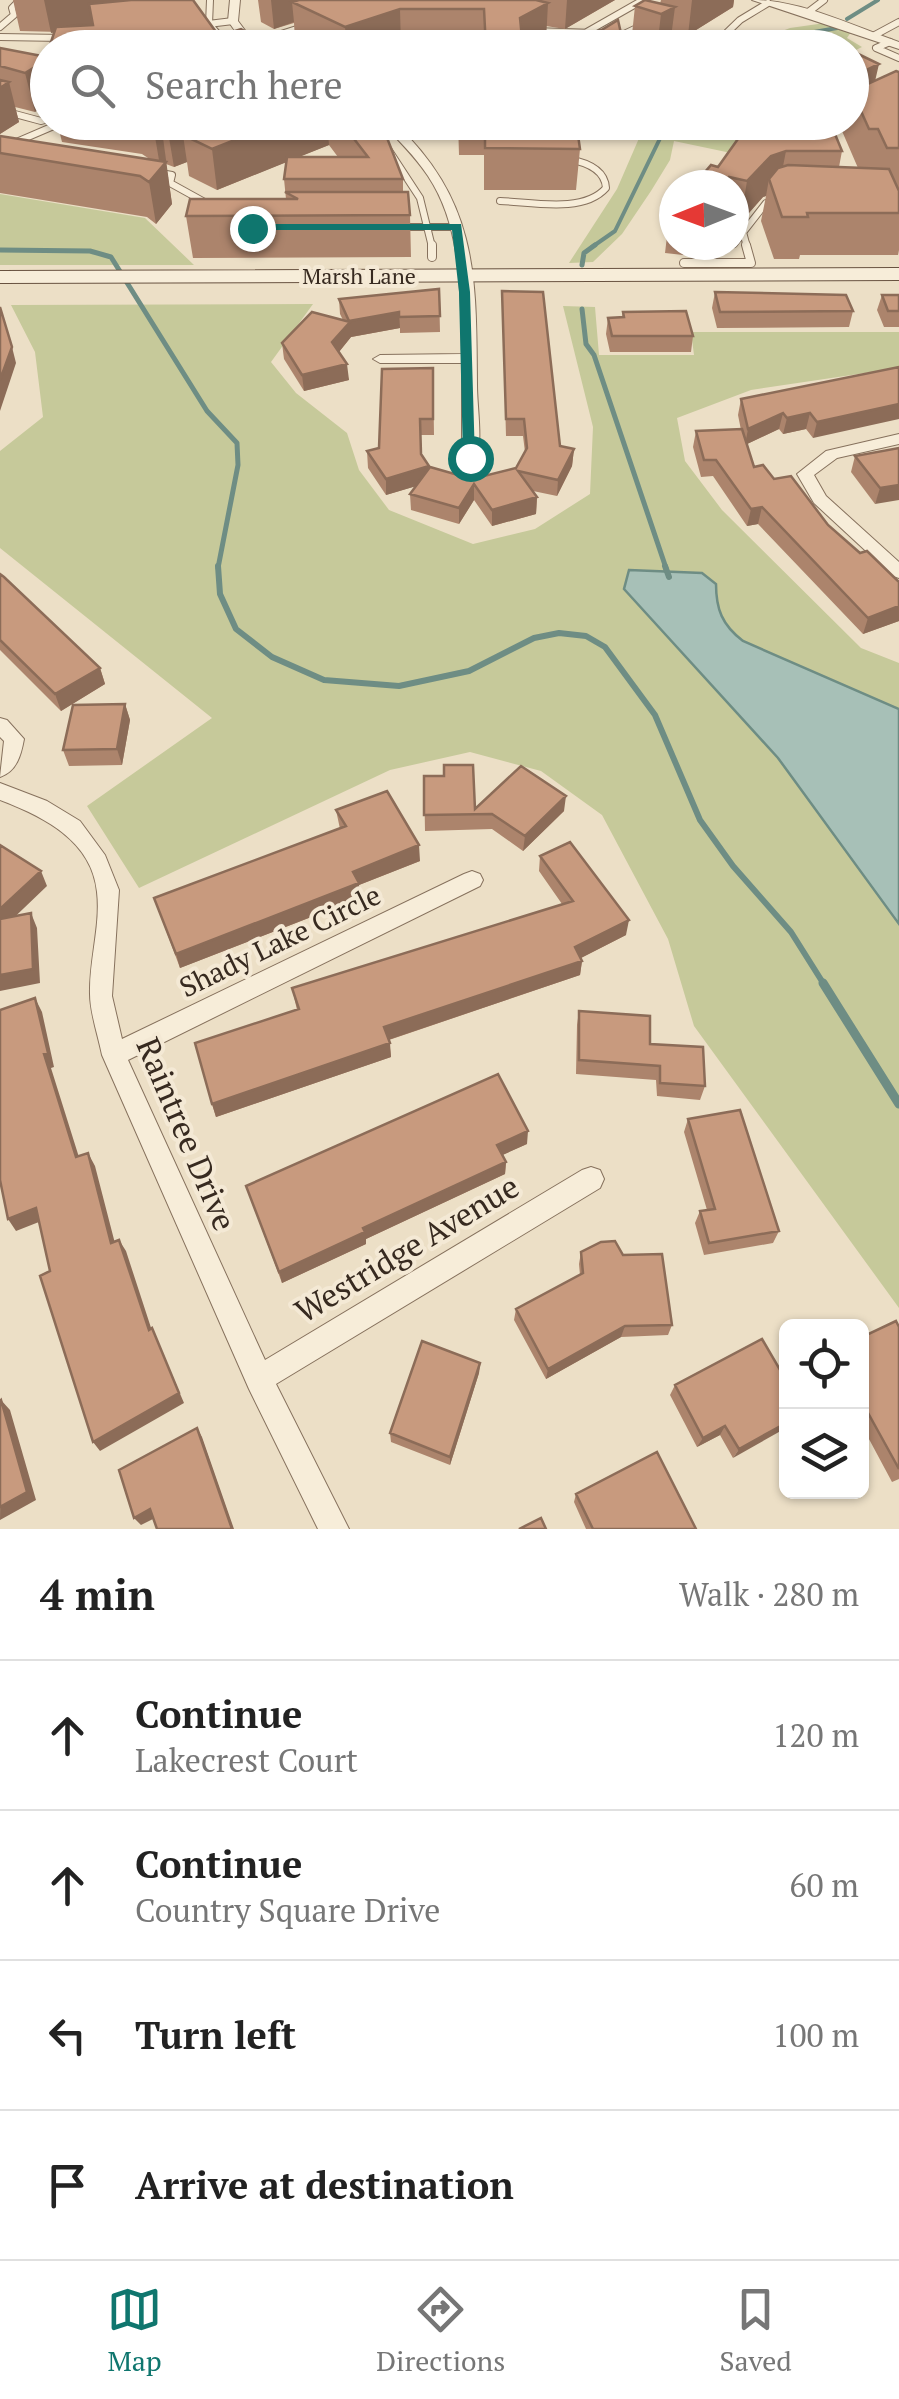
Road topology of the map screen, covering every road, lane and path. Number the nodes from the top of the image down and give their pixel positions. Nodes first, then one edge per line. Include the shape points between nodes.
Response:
1 (20, 0) edge
2 (210, 0) edge
3 (235, 0) edge
4 (643, 0) edge
5 (824, 0) edge
6 (763, 2) edge
7 (807, 14) junction
8 (651, 20) edge
9 (233, 22) junction
10 (899, 22) edge
11 (316, 23) edge
12 (209, 24) junction
13 (190, 26) edge
14 (0, 27) edge
15 (215, 30) edge
16 (241, 30) edge
17 (298, 30) edge
18 (591, 30) edge
19 (636, 30) edge
20 (730, 30) edge
21 (855, 30) edge
22 (869, 35) edge
23 (873, 36) junction
24 (0, 37) edge
25 (30, 37) edge
26 (894, 44) edge
27 (899, 58) edge
28 (0, 110) edge
29 (30, 118) edge
30 (30, 137) edge
31 (379, 140) edge
32 (406, 140) edge
33 (814, 140) edge
34 (811, 142) edge
35 (13, 144) junction
36 (30, 148) edge
37 (0, 149) edge
38 (558, 159) edge
39 (136, 168) edge
40 (188, 168) edge
41 (171, 179) junction
42 (160, 184) edge
43 (779, 200) edge
44 (500, 201) dead end
45 (220, 210) edge
46 (749, 225) edge
47 (458, 226) junction
48 (396, 227) edge
49 (432, 227) junction
50 (749, 251) edge
51 (432, 257) dead end
52 (722, 260) edge
53 (684, 263) dead end
54 (720, 263) junction
55 (899, 274) edge
56 (0, 277) edge
57 (464, 284) junction
58 (28, 285) junction
59 (899, 292) edge
60 (0, 294) edge
61 (466, 358) junction
62 (380, 359) dead end
63 (899, 440) edge
64 (470, 458) dead end
65 (899, 572) edge
66 (0, 725) edge
67 (0, 769) edge
68 (0, 791) edge
69 (472, 880) dead end
70 (114, 1055) junction
71 (591, 1180) dead end
72 (259, 1379) junction
73 (334, 1529) edge

1 - 14 lane
2 - 12 lane
3 - 9 street
4 - 18 lane
5 - 7 lane
6 - 7 street
6 - 20 lane
7 - 21 street
8 - 19 lane
9 - 12 lane
9 - 16 street
10 - 23 lane
11 - 17 lane
12 - 13 lane
12 - 15 lane
22 - 23 street
23 - 26 street
24 - 25 lane
26 - 27 lane via 876,48
28 - 29 lane
30 - 35 lane
31 - 49 lane via 404,168
32 - 47 street via 434,174
33 - 34 lane
35 - 36 lane
35 - 37 lane
38 - 44 lane via 600,168 604,189 582,201
39 - 41 lane
40 - 41 lane
41 - 42 lane
41 - 45 lane
43 - 46 lane via 766,203
47 - 49 lane
47 - 57 street
48 - 49 lane
49 - 51 lane
50 - 54 lane via 752,263
52 - 54 lane
53 - 54 lane
55 - 57 main road, Marsh Lane
56 - 58 main road, Marsh Lane
57 - 58 main road, Marsh Lane
57 - 59 main road, Marsh Lane
57 - 61 street
58 - 60 main road, Marsh Lane
61 - 62 street
61 - 64 street
63 - 65 street via 832,454 805,474 820,499
66 - 67 street via 14,739
68 - 70 street, Raintree Drive via 73,827 94,855 108,890 101,996
69 - 70 street, Shady Lake Circle
70 - 72 street, Raintree Drive
71 - 72 street, Westridge Avenue
72 - 73 street, Raintree Drive

